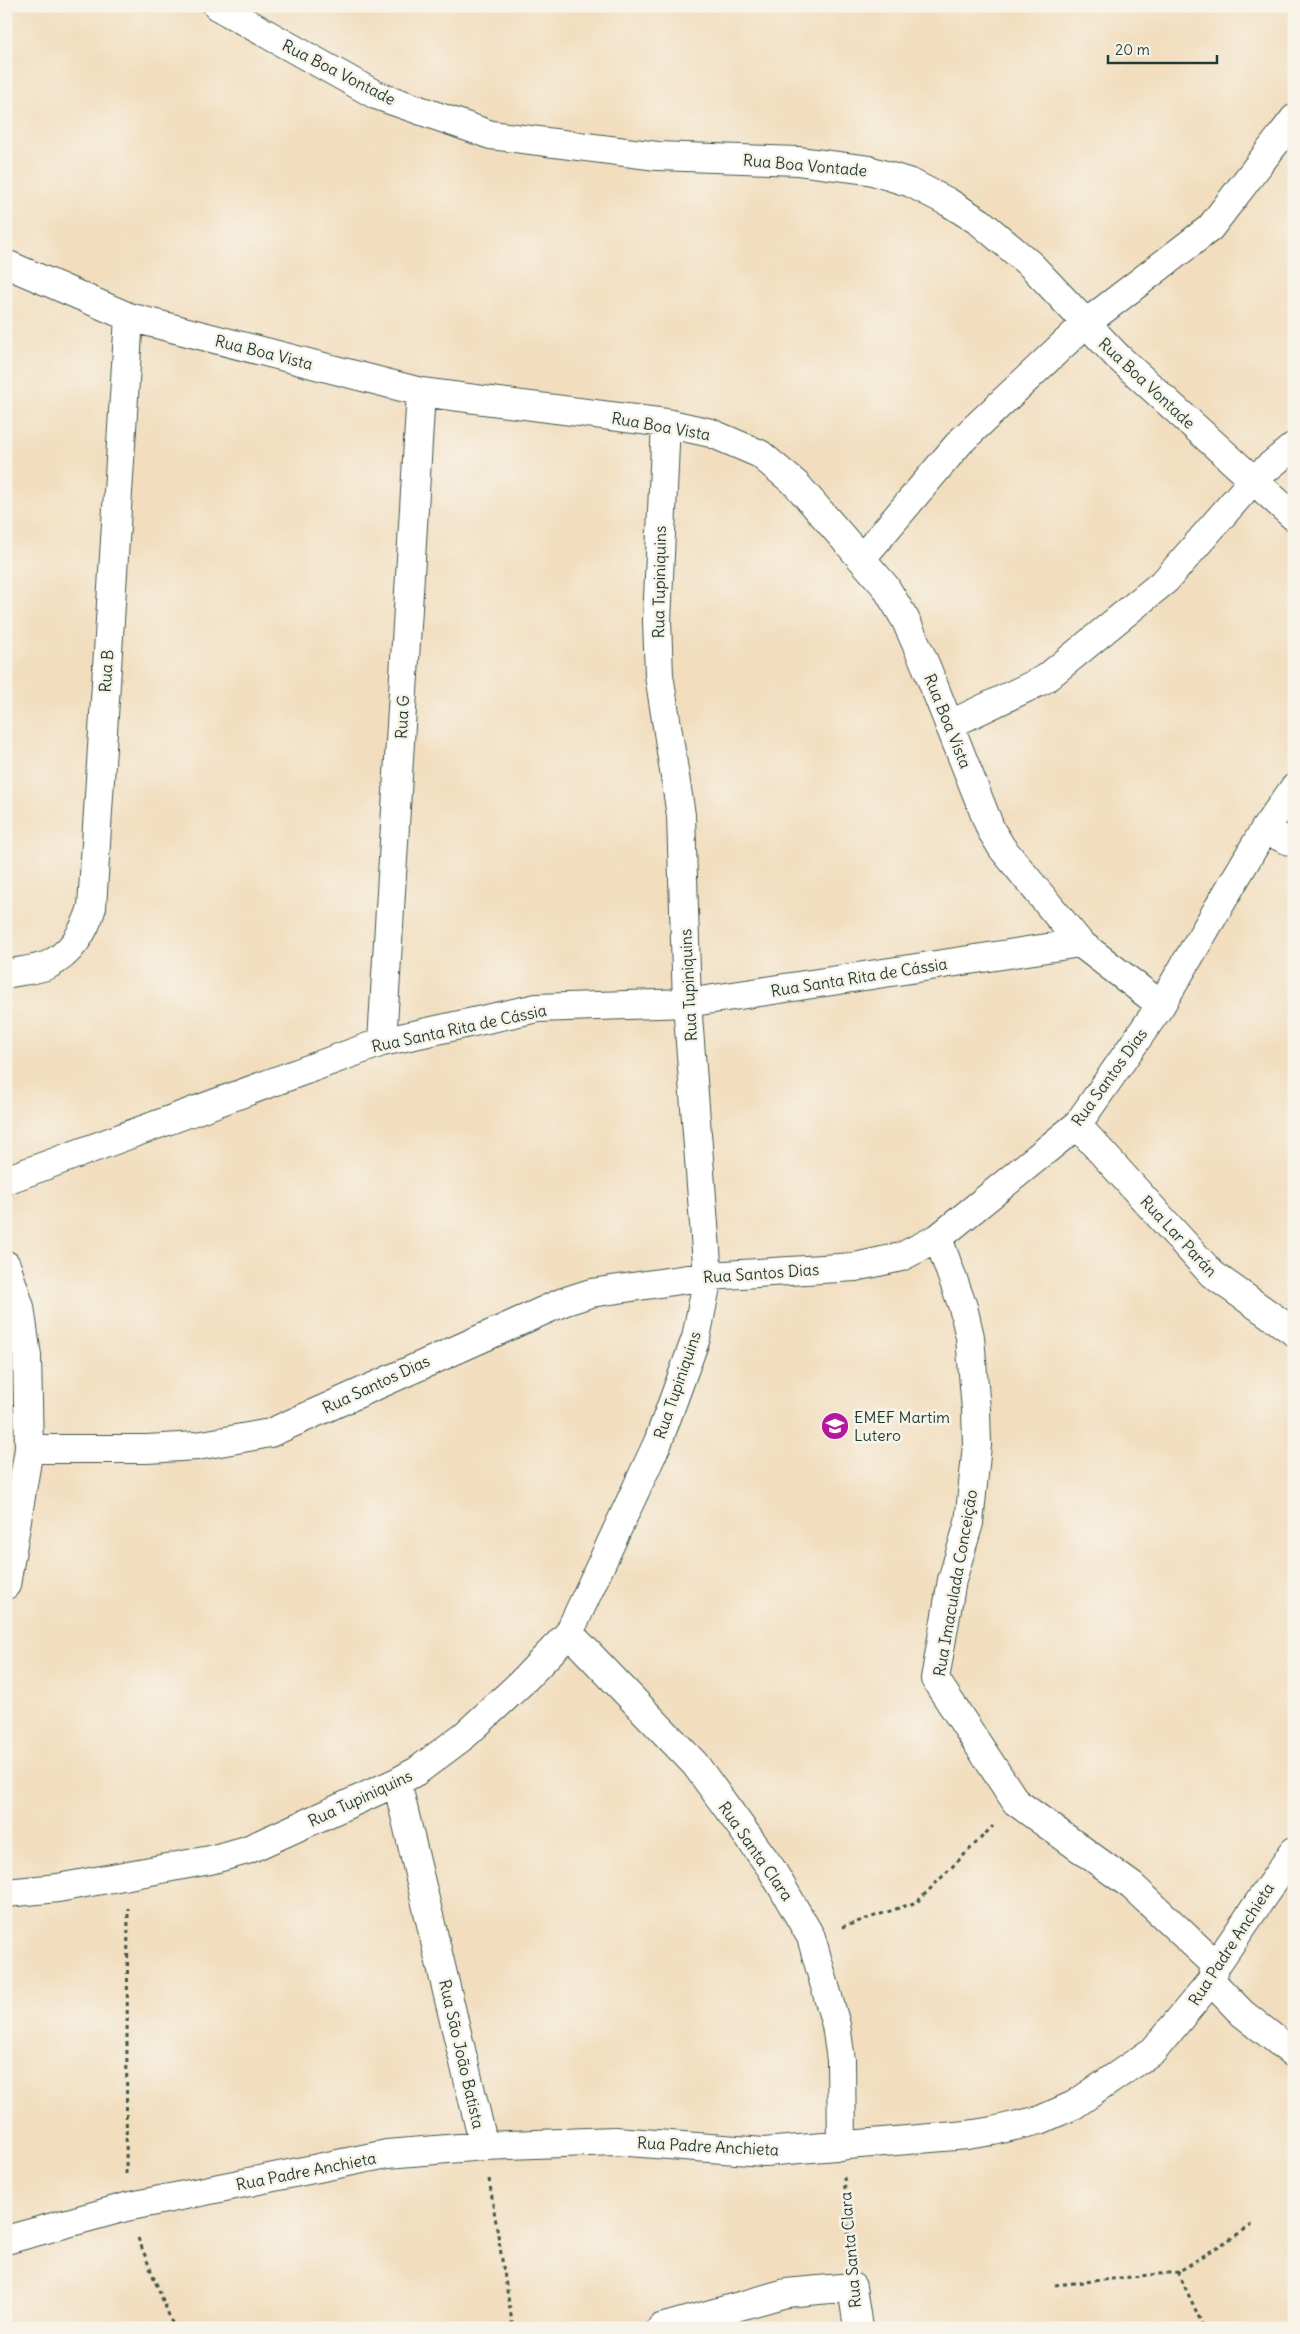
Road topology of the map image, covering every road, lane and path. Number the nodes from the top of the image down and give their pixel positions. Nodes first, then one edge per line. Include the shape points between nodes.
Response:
1 (217, 6) edge
2 (1294, 119) edge
3 (6, 264) edge
4 (128, 317) junction
5 (1085, 324) junction
6 (421, 392) junction
7 (666, 423) junction
8 (1294, 446) edge
9 (1253, 480) junction
10 (1294, 517) edge
11 (862, 558) junction
12 (949, 725) junction
13 (1294, 788) edge
14 (1264, 830) junction
15 (1294, 843) edge
16 (1080, 943) junction
17 (6, 974) edge
18 (687, 1003) junction
19 (1161, 1005) junction
20 (382, 1042) junction
21 (1077, 1125) junction
22 (6, 1180) edge
23 (938, 1238) junction
24 (6, 1265) edge
25 (708, 1276) junction
26 (1294, 1332) edge
27 (29, 1449) junction
28 (12, 1521) edge
29 (6, 1585) edge
30 (569, 1632) junction
31 (397, 1782) junction
32 (1016, 1802) junction
33 (1294, 1851) edge
34 (128, 1875) junction
35 (6, 1893) edge
36 (811, 1937) junction
37 (1213, 1973) junction
38 (1294, 2054) edge
39 (484, 2146) junction
40 (842, 2146) junction
41 (126, 2207) junction
42 (1252, 2225) dead end
43 (6, 2240) edge
44 (1178, 2272) junction
45 (1055, 2285) dead end
46 (852, 2287) junction
47 (174, 2328) edge
48 (513, 2328) edge
49 (661, 2328) edge
50 (858, 2328) edge
51 (1204, 2328) edge

1 - 5 street, Rua Boa Vontade via 376,95 491,135 657,156 807,162 869,170 911,184 980,222 1032,266
2 - 5 street via 1210,228
3 - 4 street, Rua Boa Vista
4 - 6 street, Rua Boa Vista
4 - 17 street, Rua B via 92,907 77,939 61,957 47,965
5 - 9 street, Rua Boa Vontade
5 - 11 street via 960,442
6 - 7 street, Rua Boa Vista
6 - 20 street, Rua G
7 - 11 street, Rua Boa Vista via 712,433 760,454 797,485
7 - 18 street, Rua Tupiniquins via 657,621 659,675 681,815
8 - 9 street
9 - 10 street, Rua Boa Vontade
9 - 12 street via 1166,580 1045,679
11 - 12 street, Rua Boa Vista via 885,586 905,619
12 - 16 street, Rua Boa Vista via 991,830
13 - 14 street, Rua Santos Dias
14 - 15 street
14 - 19 street, Rua Santos Dias
16 - 18 street, Rua Santa Rita de Cássia
16 - 19 street, Rua Boa Vista
18 - 20 street, Rua Santa Rita de Cássia via 537,1008
18 - 25 street, Rua Tupiniquins
19 - 21 street, Rua Santos Dias
20 - 22 street, Rua Santa Rita de Cássia
21 - 23 street, Rua Santos Dias
21 - 26 street, Rua Lar Parán via 1212,1274
23 - 25 street, Rua Santos Dias via 902,1257 855,1267
23 - 32 street, Rua Imaculada Conceição via 963,1307 970,1337 977,1445 969,1524 952,1580 935,1679
24 - 27 street via 20,1307 28,1356
25 - 27 street, Rua Santos Dias via 591,1293 562,1302 270,1433 197,1446
25 - 30 street, Rua Tupiniquins via 696,1338 658,1442
27 - 28 street
28 - 29 street
30 - 31 street, Rua Tupiniquins via 465,1735
30 - 36 street, Rua Santa Clara via 695,1764 772,1868
31 - 34 street, Rua Tupiniquins via 247,1850
31 - 39 street, Rua São João Batista
32 - 36 path via 917,1902
32 - 37 street, Rua Imaculada Conceição via 1132,1886
33 - 37 street, Rua Padre Anchieta
34 - 35 street, Rua Tupiniquins via 58,1888
34 - 41 path
36 - 40 street, Rua Santa Clara via 836,2025
37 - 38 street, Rua Imaculada Conceição via 1242,2013
37 - 40 street, Rua Padre Anchieta via 1154,2050 1074,2105 1040,2120 967,2135
39 - 40 street, Rua Padre Anchieta via 615,2141 764,2152
39 - 41 street, Rua Padre Anchieta via 387,2154
39 - 48 path, Rua São João Batista
40 - 46 path, Rua Santa Clara
41 - 43 street, Rua Padre Anchieta
41 - 47 path
42 - 44 path
44 - 45 path
44 - 51 path
46 - 49 street via 786,2293
46 - 50 street, Rua Santa Clara

